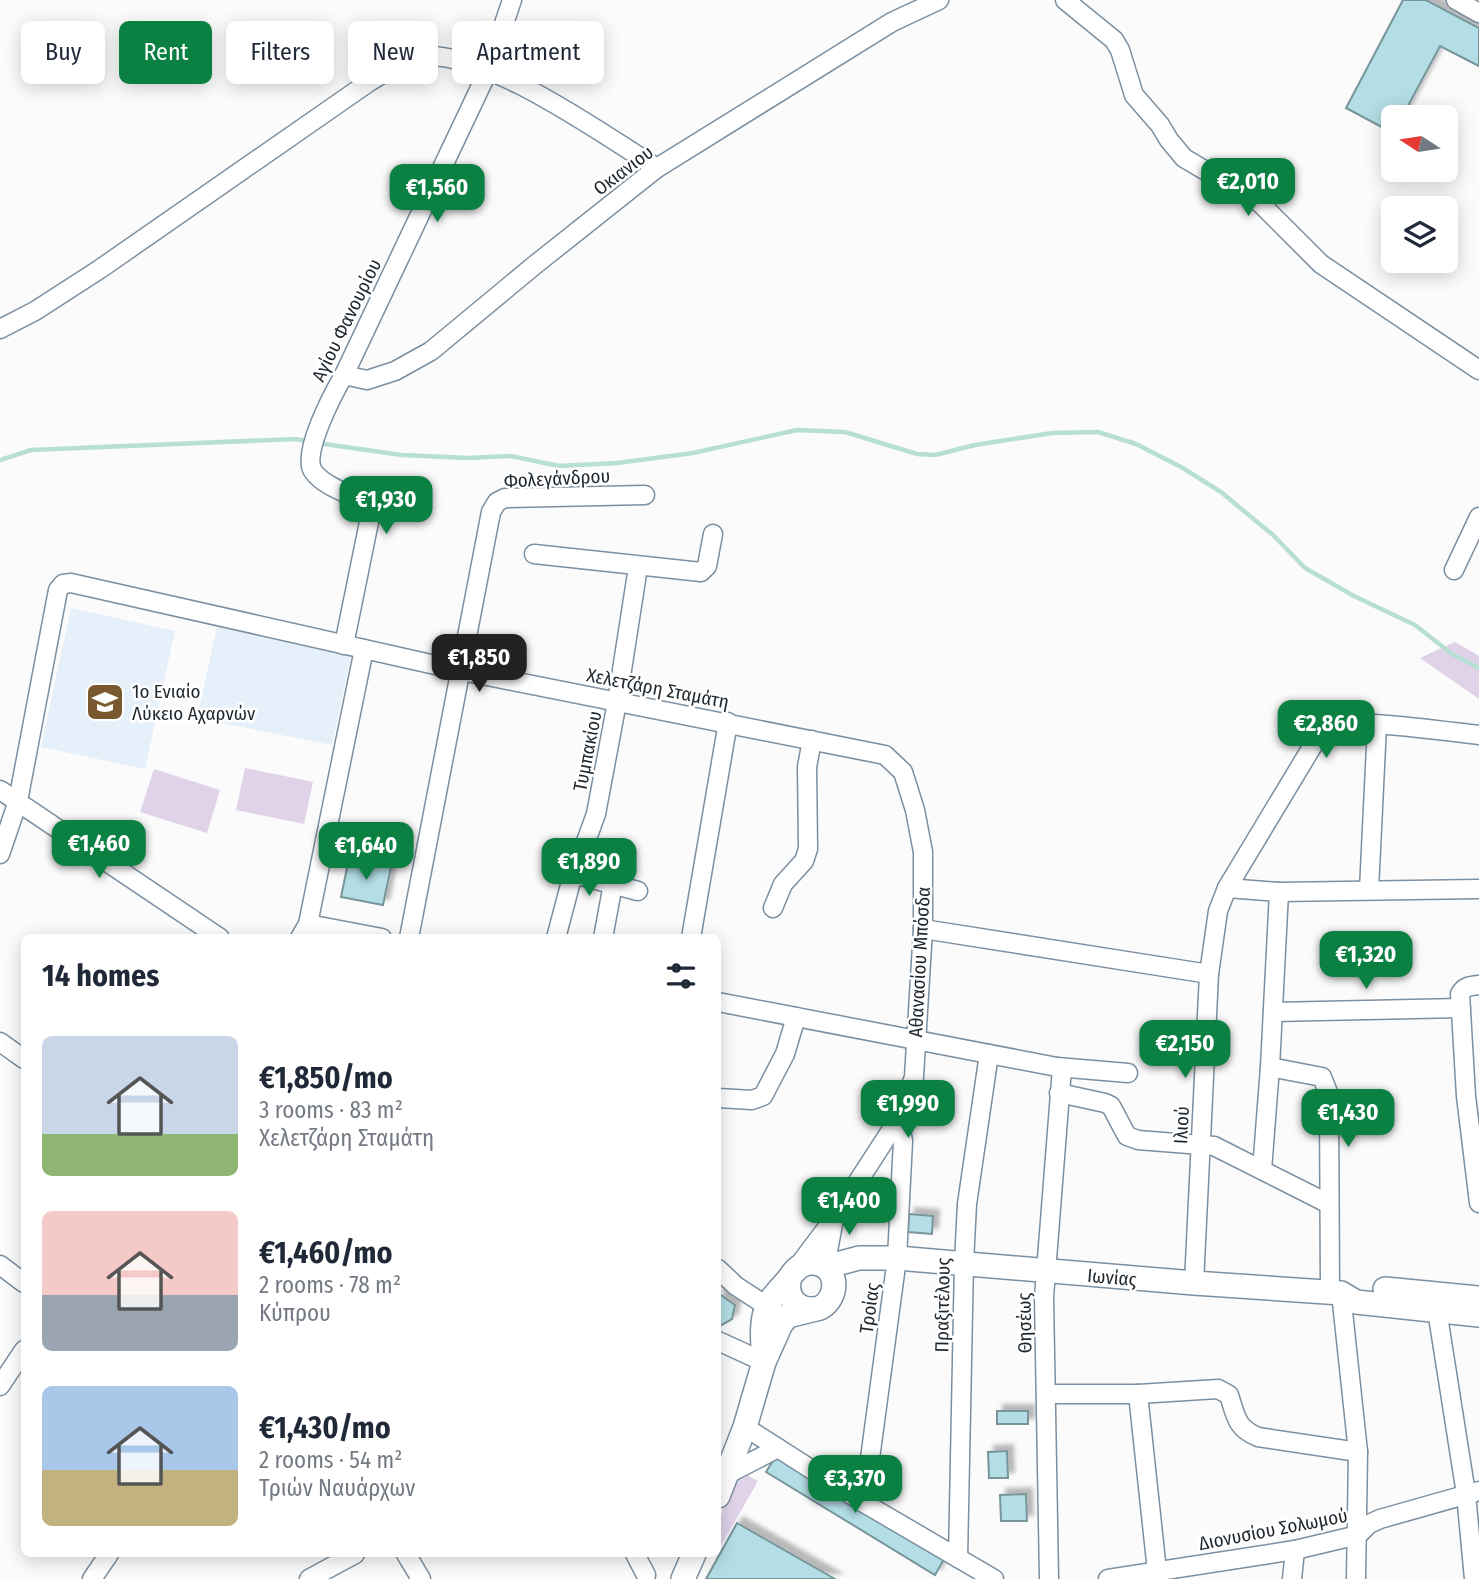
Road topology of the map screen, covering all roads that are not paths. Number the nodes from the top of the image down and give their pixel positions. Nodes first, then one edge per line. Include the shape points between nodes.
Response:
1 (512, 0) edge
2 (939, 0) edge
3 (1065, 0) edge
4 (1456, 0) edge
5 (1479, 13) edge
6 (505, 21) edge
7 (452, 59) edge
8 (482, 84) edge
9 (517, 84) edge
10 (657, 168) junction
11 (0, 329) edge
12 (1479, 370) edge
13 (344, 375) junction
14 (645, 495) dead end
15 (1479, 517) edge
16 (713, 534) dead end
17 (534, 554) dead end
18 (638, 567) junction
19 (1454, 570) dead end
20 (344, 645) junction
21 (364, 649) junction
22 (462, 671) junction
23 (617, 702) junction
24 (728, 722) junction
25 (1377, 725) junction
26 (1479, 735) edge
27 (812, 740) junction
28 (903, 772) joint
29 (0, 790) edge
30 (18, 801) junction
31 (0, 855) edge
32 (574, 874) junction
33 (613, 884) junction
34 (1227, 888) junction
35 (1479, 889) edge
36 (1369, 890) junction
37 (638, 891) dead end
38 (1279, 892) junction
39 (773, 908) dead end
40 (923, 929) junction
41 (304, 931) edge
42 (214, 934) edge
43 (337, 934) edge
44 (410, 934) edge
45 (557, 934) edge
46 (604, 934) edge
47 (692, 934) edge
48 (1209, 974) junction
49 (1479, 985) edge
50 (721, 1003) edge
51 (1461, 1008) junction
52 (1273, 1012) junction
53 (796, 1017) junction
54 (915, 1040) junction
55 (0, 1042) edge
56 (989, 1054) junction
57 (21, 1057) edge
58 (1270, 1067) junction
59 (1059, 1068) junction
60 (1128, 1073) dead end
61 (1059, 1093) junction
62 (721, 1098) edge
63 (899, 1118) junction
64 (1202, 1146) junction
65 (1262, 1170) junction
66 (1479, 1203) edge
67 (1329, 1204) junction
68 (835, 1217) junction
69 (890, 1257) junction
70 (964, 1262) junction
71 (0, 1265) edge
72 (825, 1267) junction
73 (1045, 1271) junction
74 (722, 1272) edge
75 (21, 1281) edge
76 (1194, 1283) junction
77 (784, 1292) junction
78 (1336, 1293) junction
79 (1479, 1298) edge
80 (823, 1305) junction
81 (1437, 1310) junction
82 (1479, 1315) edge
83 (721, 1342) edge
84 (21, 1354) edge
85 (764, 1362) junction
86 (0, 1386) edge
87 (1046, 1394) junction
88 (1138, 1394) junction
89 (745, 1427) junction
90 (778, 1448) junction
91 (1359, 1452) junction
92 (722, 1486) edge
93 (1472, 1492) edge
94 (864, 1503) junction
95 (1358, 1535) junction
96 (1295, 1550) junction
97 (107, 1557) edge
98 (349, 1557) edge
99 (408, 1557) edge
100 (637, 1557) edge
101 (693, 1557) edge
102 (958, 1558) junction
103 (1214, 1570) edge
104 (1157, 1571) junction
105 (649, 1578) edge
106 (92, 1579) edge
107 (309, 1579) edge
108 (421, 1579) edge
109 (683, 1579) edge
110 (994, 1579) edge
111 (1049, 1579) edge
112 (1108, 1579) edge
113 (1292, 1579) edge
114 (1356, 1579) edge
115 (1474, 1579) edge

1 - 6 street, Αγίου Φανουρίου
2 - 10 street, Οκιανιου via 892,22
3 - 12 street via 1114,40 1134,96 1184,158 1260,203 1321,264
4 - 5 street
7 - 11 street via 415,57 369,82 100,269
8 - 13 street, Αγίου Φανουρίου
9 - 10 street
10 - 13 street, Οκιανιου via 431,351 367,380
13 - 20 street, Αγίου Φανουρίου via 327,405 309,462 313,472 328,484 365,501 370,517
14 - 22 street, Φολεγάνδρου via 505,498 497,502 491,512
15 - 19 street
16 - 18 street via 707,566 701,572
17 - 18 street
18 - 23 street, Τυμπακίου
20 - 21 street, Χελετζάρη Σταμάτη
20 - 30 street, Χελετζάρη Σταμάτη via 63,584 58,590
21 - 22 street, Χελετζάρη Σταμάτη
21 - 41 street
22 - 23 street, Χελετζάρη Σταμάτη
22 - 44 street, Φολεγάνδρου
23 - 24 street, Χελετζάρη Σταμάτη
23 - 32 street, Τυμπακίου via 596,814
24 - 27 street, Χελετζάρη Σταμάτη
24 - 47 street
25 - 26 street
25 - 34 street, Ιλιού via 1333,723 1324,727
25 - 36 street
27 - 28 street, Χελετζάρη Σταμάτη via 885,755
27 - 39 street via 807,767 808,849 804,861 783,884
28 - 40 street, Αθανασίου Μπόσδα via 923,852
29 - 30 street
30 - 31 street
30 - 42 street
32 - 33 street
32 - 45 street, Τυμπακίου
33 - 37 street
33 - 46 street
34 - 38 street
34 - 48 street, Ιλιού via 1218,911
35 - 36 street
36 - 38 street
38 - 52 street
40 - 48 street
40 - 54 street, Αθανασίου Μπόσδα
41 - 43 street
48 - 64 street, Ιλιού
49 - 51 street via 1462,989
50 - 53 street
51 - 52 street
51 - 66 street
52 - 58 street
53 - 54 street
53 - 62 street via 785,1055 763,1096
54 - 56 street
54 - 63 street, Αθανασίου Μπόσδα via 914,1077
55 - 57 street
56 - 59 street
56 - 70 street, Πραξιτέλους via 967,1204
58 - 65 street
58 - 67 street via 1322,1077 1326,1083
59 - 60 street
59 - 61 street, Θησέως
61 - 64 street via 1105,1103 1127,1136
61 - 73 street, Θησέως
63 - 68 street, Αθανασίου Μπόσδα
63 - 69 street, Τροίας via 903,1141
64 - 65 street via 1213,1146
64 - 76 street, Ιλιού
65 - 67 street
67 - 78 street
68 - 72 street, Αθανασίου Μπόσδα
68 - 77 street, Αθανασίου Μπόσδα
69 - 70 main road, Ιωνίας
69 - 72 main road, Ιωνίας via 859,1258
69 - 80 main road via 849,1278
69 - 94 street, Τροίας
70 - 73 main road, Ιωνίας
70 - 102 street, Πραξιτέλους
71 - 75 street
72 - 77 main road, Ιωνίας via 811,1263
72 - 80 main road via 835,1282
73 - 76 main road, Ιωνίας
73 - 87 street, Θησέως
74 - 77 street via 766,1290
76 - 78 main road, Ιωνίας
77 - 80 main road
77 - 80 main road via 788,1289 793,1301 803,1308
77 - 85 main road via 763,1334
78 - 79 main road, Ιωνίας via 1358,1287
78 - 81 main road, Ιωνίας via 1356,1302
78 - 91 street
81 - 82 main road, Ιωνίας
81 - 93 street
83 - 85 street
84 - 86 street
85 - 89 main road
87 - 88 street
87 - 111 street, Θησέως
88 - 91 street via 1218,1389 1230,1395 1245,1432
88 - 104 street
89 - 90 street
89 - 92 main road
90 - 92 street
90 - 94 street
91 - 95 street
93 - 95 street, Διονυσίου Σολωμού via 1380,1518
93 - 115 street
94 - 102 street
95 - 96 street, Διονυσίου Σολωμού
95 - 114 street
96 - 103 street, Διονυσίου Σολωμού
96 - 113 street
97 - 106 street
98 - 107 street
99 - 108 street
100 - 105 street
101 - 109 main road
102 - 110 street
103 - 104 street, Διονυσίου Σολωμού
104 - 112 street, Διονυσίου Σολωμού

